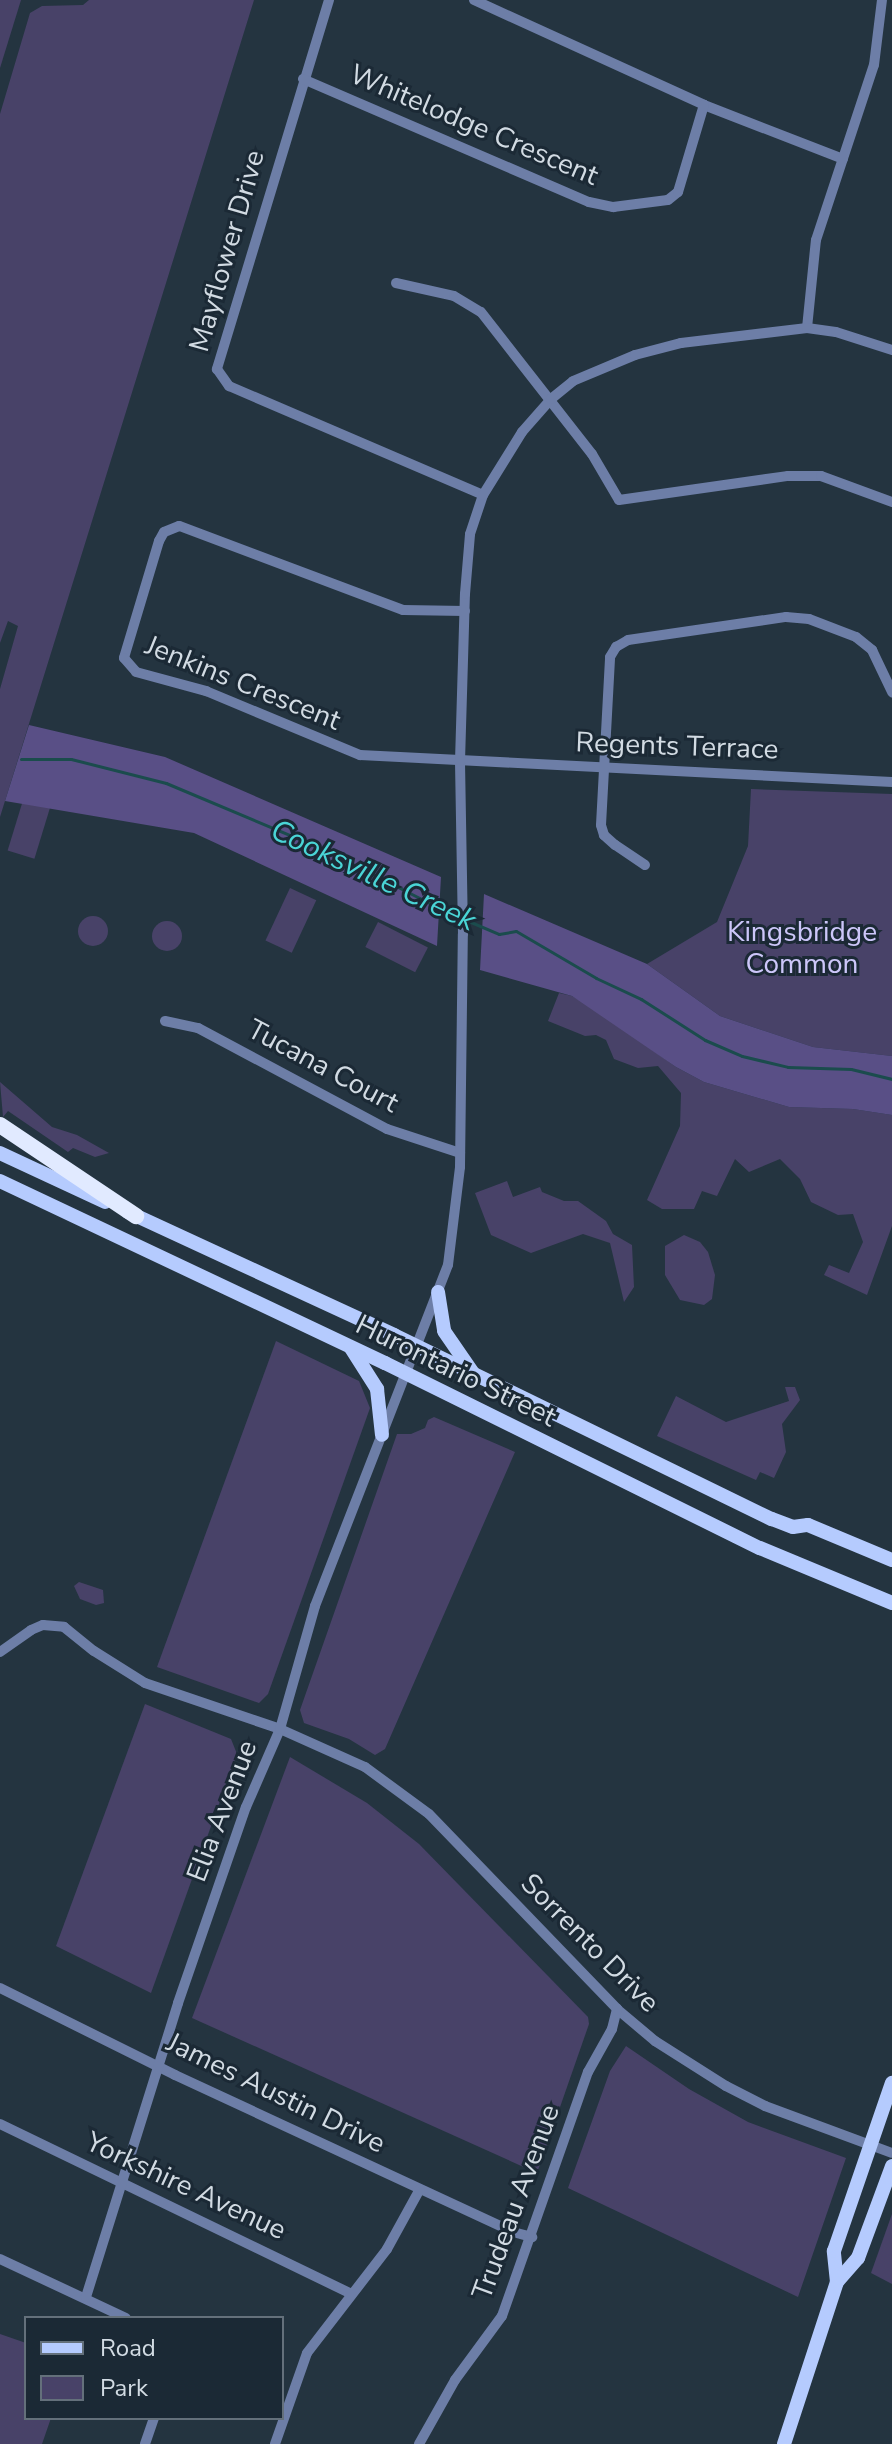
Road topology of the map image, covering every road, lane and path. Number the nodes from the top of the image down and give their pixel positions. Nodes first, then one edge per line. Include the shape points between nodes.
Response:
1 (329, 0) edge
2 (474, 0) edge
3 (882, 0) edge
4 (303, 79) junction
5 (704, 105) junction
6 (843, 159) junction
7 (396, 283) dead end
8 (807, 328) junction
9 (892, 350) edge
10 (551, 399) junction
11 (483, 495) junction
12 (892, 502) edge
13 (465, 611) junction
14 (892, 692) edge
15 (460, 761) junction
16 (604, 768) junction
17 (892, 782) edge
18 (645, 865) dead end
19 (165, 1021) dead end
20 (0, 1125) edge
21 (0, 1153) edge
22 (460, 1153) junction
23 (0, 1181) edge
24 (136, 1216) junction
25 (438, 1292) junction
26 (417, 1346) junction
27 (350, 1347) junction
28 (473, 1373) junction
29 (406, 1374) junction
30 (382, 1435) junction
31 (892, 1560) edge
32 (892, 1603) edge
33 (0, 1652) edge
34 (280, 1729) junction
35 (0, 1988) edge
36 (617, 2009) junction
37 (159, 2067) junction
38 (892, 2083) edge
39 (0, 2124) edge
40 (871, 2145) junction
41 (892, 2153) edge
42 (892, 2166) edge
43 (122, 2182) junction
44 (420, 2189) junction
45 (532, 2237) junction
46 (0, 2259) edge
47 (837, 2282) junction
48 (351, 2294) junction
49 (86, 2297) junction
50 (122, 2316) edge
51 (284, 2418) edge
52 (153, 2420) edge
53 (283, 2420) edge
54 (145, 2444) edge
55 (275, 2444) edge
56 (419, 2444) edge
57 (784, 2444) edge

1 - 4 street, Mayflower Drive
2 - 5 street
3 - 6 street via 874,65
4 - 5 street, Whitelodge Crescent via 589,202 613,207 668,200 678,192
4 - 11 street, Mayflower Drive via 216,363 219,376 229,386
5 - 6 street
6 - 8 street via 812,260
7 - 10 street via 454,296 481,312
8 - 9 street, Elia Avenue
8 - 10 street, Elia Avenue via 681,343 635,355 573,381
10 - 11 street, Elia Avenue via 522,432
10 - 12 street via 619,500 821,476
11 - 13 street, Elia Avenue via 470,534
13 - 15 street, Elia Avenue
13 - 15 street, Jenkins Crescent via 403,610 179,526 164,532 159,541 124,648 136,672 206,691 343,750
14 - 16 street via 872,650 856,637 809,619 786,617 628,640 610,657
15 - 16 street, Regents Terrace
15 - 22 street, Elia Avenue
16 - 17 street, Regents Terrace
16 - 18 street via 604,835
19 - 22 street, Tucana Court via 198,1028 387,1129
20 - 24 highway
21 - 24 main road, Hurontario Street
22 - 25 street, Elia Avenue via 454,1235
23 - 27 main road, Hurontario Street
24 - 26 main road, Hurontario Street
25 - 26 street, Elia Avenue
25 - 28 main road via 444,1331
26 - 28 main road, Hurontario Street
26 - 29 street, Elia Avenue
27 - 29 main road, Hurontario Street
27 - 30 main road via 377,1389
28 - 31 main road, Hurontario Street via 772,1519 793,1527 808,1525
29 - 30 street, Elia Avenue
29 - 32 main road, Hurontario Street via 760,1548
30 - 34 street, Elia Avenue via 315,1606
33 - 34 street, Sorrento Drive via 43,1625 64,1627 145,1683
34 - 36 street, Sorrento Drive via 365,1767 409,1796
34 - 37 street, Elia Avenue via 246,1807
35 - 37 street, James Austin Drive
36 - 40 street, Sorrento Drive via 672,2053 739,2094
36 - 45 street, Trudeau Avenue via 588,2072
37 - 43 street, Elia Avenue
37 - 44 street, James Austin Drive
38 - 40 main road
39 - 43 street, Yorkshire Avenue
40 - 41 street, Sorrento Drive
40 - 47 main road via 834,2251
42 - 47 main road via 858,2258
43 - 48 street, Yorkshire Avenue
43 - 49 street, Elia Avenue
44 - 45 street, James Austin Drive
44 - 48 street via 387,2249
45 - 56 street, Trudeau Avenue via 502,2316 455,2380
46 - 49 street
47 - 57 main road
48 - 51 street via 307,2353
49 - 50 street
52 - 54 street
53 - 55 street

